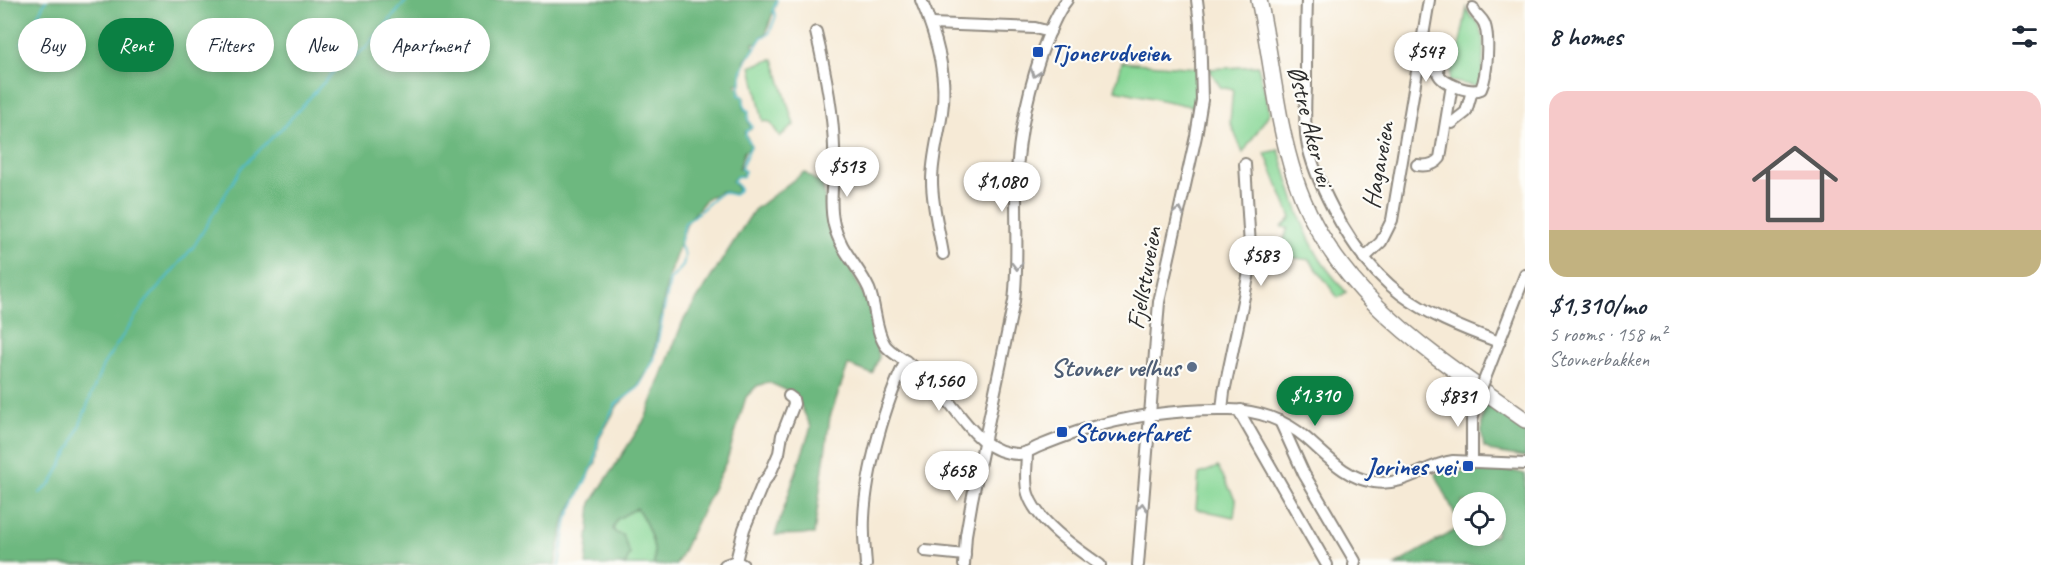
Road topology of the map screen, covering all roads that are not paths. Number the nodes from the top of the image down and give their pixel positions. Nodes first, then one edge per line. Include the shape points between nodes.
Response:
1 (921, 0) edge
2 (1067, 0) edge
3 (1197, 0) edge
4 (1259, 0) edge
5 (1268, 0) edge
6 (1307, 0) edge
7 (1429, 0) edge
8 (1473, 8) dead end
9 (931, 24) junction
10 (816, 32) dead end
11 (1050, 32) junction
12 (1421, 48) junction
13 (1452, 85) junction
14 (1472, 90) junction
15 (1452, 123) dead end
16 (1245, 164) dead end
17 (1417, 165) dead end
18 (944, 254) dead end
19 (1364, 258) junction
20 (1525, 275) edge
21 (1499, 342) junction
22 (906, 361) junction
23 (789, 396) dead end
24 (1222, 410) junction
25 (1241, 410) junction
26 (1525, 410) edge
27 (1150, 414) junction
28 (1525, 420) edge
29 (1280, 421) junction
30 (985, 443) junction
31 (1028, 452) junction
32 (1472, 462) junction
33 (1525, 464) edge
34 (925, 551) dead end
35 (964, 560) edge
36 (735, 564) edge
37 (866, 565) edge
38 (1100, 565) edge
39 (1138, 565) edge
40 (1327, 565) edge
41 (1354, 565) edge

1 - 9 street
2 - 11 street
27 -> 3 street, Fjellstuveien via 1160,296 1202,100
4 - 28 highway, Østre Aker vei via 1291,162 1306,206 1331,251 1351,279 1389,318
5 - 26 highway, Østre Aker vei via 1299,160 1314,202 1334,239 1369,286 1404,319
6 - 19 street via 1307,142 1327,198
7 - 12 street, Hagaveien
8 - 14 street via 1485,25 1488,62 1481,88
9 - 11 street
9 - 18 street via 944,84 932,177 932,197
10 - 22 street via 832,121 834,224 844,250 869,290 884,343
11 -> 30 street via 1030,87 1023,121 1016,182 1014,301
12 - 13 street via 1439,56 1440,79
12 - 19 street, Hagaveien via 1392,220 1381,242
13 - 14 street
13 - 17 street via 1440,158 1426,166
14 - 15 street via 1466,112
16 - 24 street via 1251,263
19 - 21 street via 1378,275 1415,304 1454,326
20 - 21 street
21 - 32 street, bridge via 1477,399
22 - 30 street via 940,391
22 - 37 street via 881,427 867,489 863,522
23 - 36 street via 794,404 780,450 744,529
24 - 25 street
24 - 27 street
25 - 29 street
25 - 40 street
27 - 31 street via 1093,427
39 -> 27 street, Fjellstuveien
29 - 32 street via 1298,431 1345,471 1374,482 1401,481 1447,462
29 - 41 street
30 - 31 street via 1014,454
30 - 35 street
31 - 38 street via 1027,486 1033,505 1065,538
32 - 33 street
34 - 35 street

